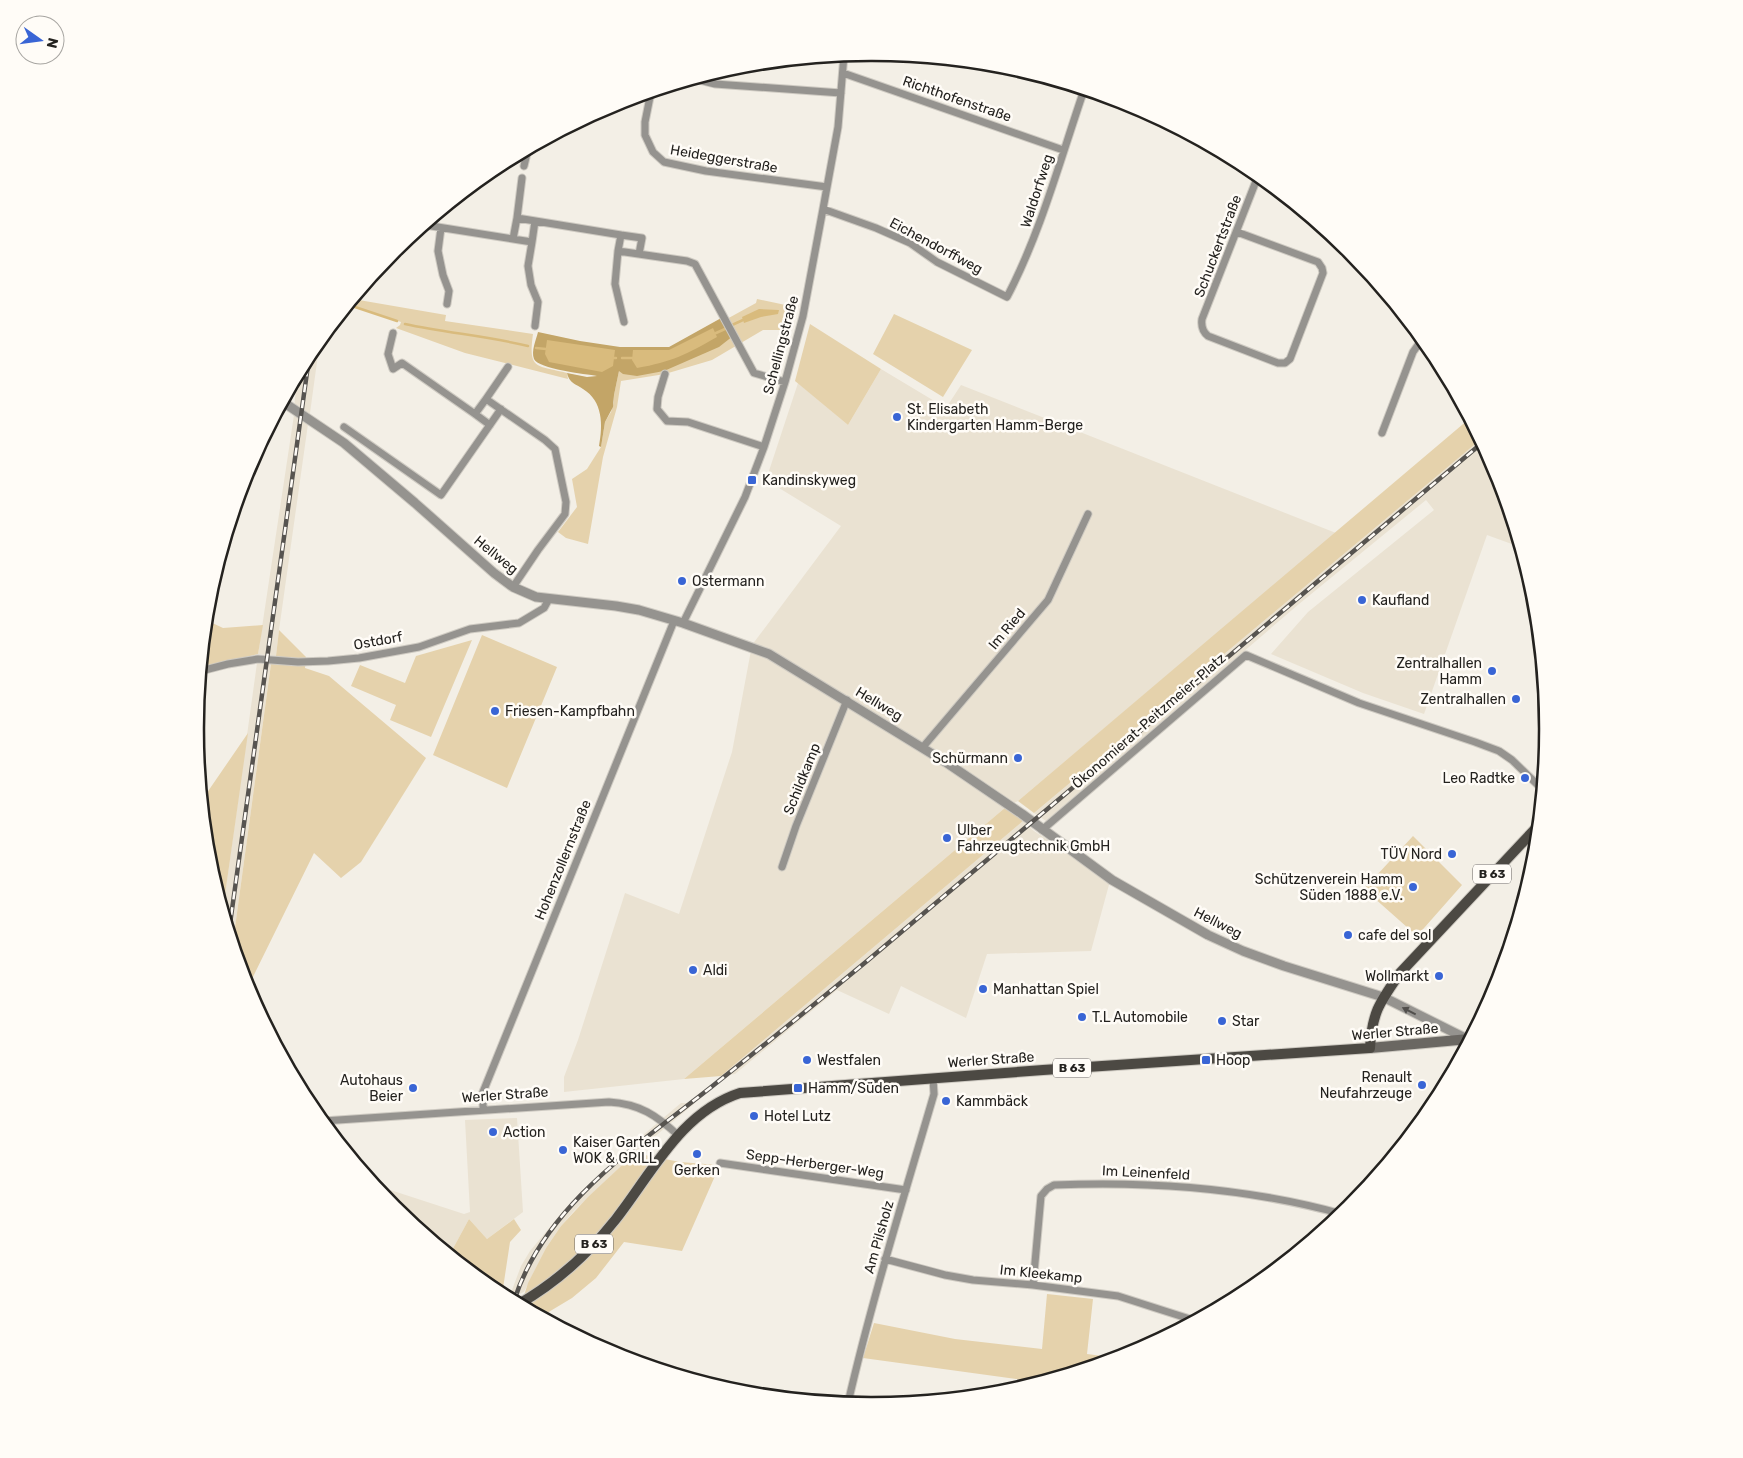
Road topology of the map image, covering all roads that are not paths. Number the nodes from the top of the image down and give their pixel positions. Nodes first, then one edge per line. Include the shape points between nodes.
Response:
1 (844, 62) edge
2 (843, 72) junction
3 (707, 82) edge
4 (841, 93) junction
5 (1082, 96) edge
6 (649, 100) edge
7 (1063, 150) junction
8 (526, 159) edge
9 (524, 166) dead end
10 (522, 178) dead end
11 (1255, 183) edge
12 (827, 187) junction
13 (823, 209) junction
14 (517, 218) junction
15 (535, 221) junction
16 (432, 226) edge
17 (441, 228) junction
18 (1237, 232) junction
19 (621, 234) junction
20 (513, 239) junction
21 (532, 242) junction
22 (618, 251) junction
23 (639, 254) junction
24 (1007, 297) joint
25 (447, 304) dead end
26 (624, 322) dead end
27 (535, 326) dead end
28 (393, 333) dead end
29 (1418, 345) edge
30 (508, 367) dead end
31 (665, 374) dead end
32 (785, 382) junction
33 (486, 398) junction
34 (288, 405) edge
35 (502, 409) junction
36 (475, 414) junction
37 (490, 425) junction
38 (344, 427) dead end
39 (1382, 433) dead end
40 (764, 447) junction
41 (1088, 514) dead end
42 (513, 587) junction
43 (549, 599) junction
44 (678, 622) junction
45 (206, 670) edge
46 (846, 700) junction
47 (923, 747) junction
48 (1537, 784) edge
49 (1042, 830) junction
50 (1531, 834) edge
51 (782, 867) dead end
52 (1383, 998) junction
53 (1463, 1037) edge
54 (1462, 1040) edge
55 (1370, 1048) junction
56 (933, 1078) junction
57 (482, 1110) junction
58 (331, 1121) edge
59 (679, 1136) junction
60 (720, 1163) dead end
61 (906, 1190) junction
62 (1333, 1212) edge
63 (885, 1259) junction
64 (1033, 1285) junction
65 (526, 1300) edge
66 (1186, 1318) edge
67 (850, 1396) edge

1 - 2 street, Schellingstraße
2 - 4 street, Schellingstraße
2 - 7 street, Richthofenstraße
3 - 4 street
4 - 12 street, Schellingstraße
5 - 7 street, Waldorfweg
6 - 12 street, Heideggerstraße via 645,135 652,152 664,162 706,171
7 - 24 street, Waldorfweg via 1038,231
8 - 9 street
10 - 14 street
11 - 18 street, Schuckertstraße
12 - 13 street, Schellingstraße
13 - 24 street, Eichendorffweg via 910,243 937,262
13 - 32 street, Schellingstraße via 803,316
14 - 15 street
14 - 20 street
15 - 19 street
15 - 21 street
16 - 17 street
17 - 20 street
17 - 25 street via 438,252 449,290
18 - 18 street, Schuckertstraße via 1202,319 1203,331 1208,336 1285,363 1290,358 1323,273 1322,268 1318,262
19 - 22 street
19 - 23 street via 642,238
20 - 21 street
21 - 27 street via 528,266 538,302
22 - 23 street
22 - 26 street via 614,284
23 - 32 street via 695,264 754,373
28 - 36 street via 388,354 393,369 402,363
29 - 39 street
30 - 33 street
31 - 40 street via 658,409 667,421 688,422
32 - 40 street, Schellingstraße
33 - 35 street
33 - 36 street
34 - 42 street, Hellweg via 344,443
35 - 37 street
35 - 42 street via 554,449 566,502 565,514
36 - 37 street
37 - 38 street via 441,495
40 - 44 street, Schellingstraße via 745,497
41 - 47 street, Im Ried via 1048,600
42 - 43 street, Hellweg
43 - 44 street, Hellweg via 639,610
43 - 45 street, Ostdorf via 544,608 519,623 470,629 419,647 328,661 258,659
44 - 46 street, Hellweg via 769,654
44 - 57 street, Hohenzollernstraße via 483,1092
46 - 47 street, Hellweg
46 - 51 street, Schildkamp
47 - 49 street, Hellweg
48 - 49 street, Ökonomierat-Peitzmeier-Platz via 1499,751 1359,702 1246,655
49 - 52 street, Hellweg via 1112,880 1208,935 1243,951
50 - 52 main road, B 63 via 1422,948
53 -> 52 street, Hellweg
52 - 55 main road, B 63 via 1371,1026
54 - 55 main road, Werler Straße
55 - 56 main road, Werler Straße / B 63
56 - 59 main road, Werler Straße / B 63 via 740,1093 700,1113
56 - 61 street, Am Pilsholz via 934,1094
57 - 58 street, Werler Straße
57 - 59 street, Werler Straße via 618,1102 649,1112
59 - 65 main road, Werler Straße / B 63 via 596,1242 576,1263
60 - 61 street, Sepp-Herberger-Weg
61 - 63 street, Am Pilsholz
62 - 64 street, Im Leinenfeld via 1282,1199 1211,1189 1107,1183 1054,1184 1041,1196
63 - 64 street, Im Kleekamp via 973,1280
63 - 67 street, Am Pilsholz
64 - 66 street, Im Kleekamp via 1118,1296

